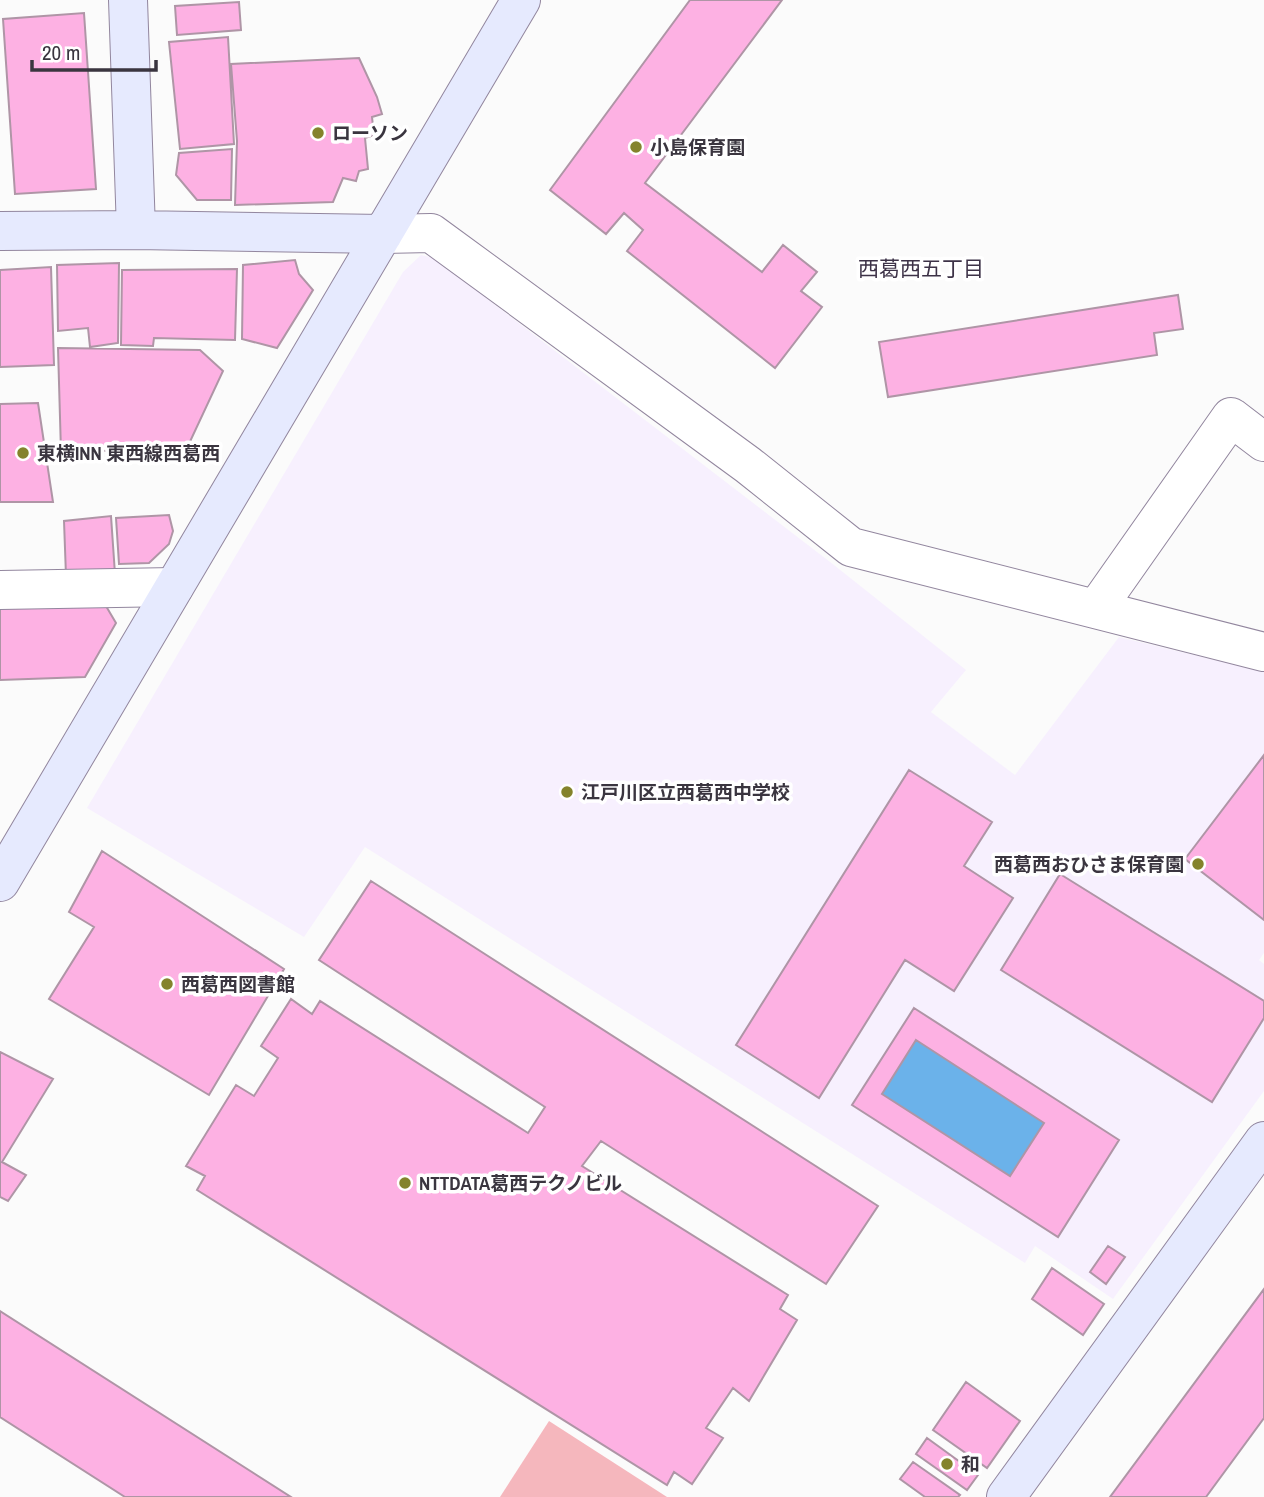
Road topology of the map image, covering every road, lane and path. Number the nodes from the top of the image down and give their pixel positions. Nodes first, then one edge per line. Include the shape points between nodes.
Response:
1 (128, 0) edge
2 (521, 0) edge
3 (136, 230) junction
4 (0, 231) edge
5 (383, 234) junction
6 (1264, 442) edge
7 (174, 587) junction
8 (0, 590) edge
9 (1096, 609) junction
10 (1264, 652) edge
11 (0, 882) edge
12 (1264, 1141) edge
13 (1006, 1497) edge

1 - 3 street
2 - 5 street
3 - 4 street
3 - 5 street
5 - 7 street
5 - 9 street via 431,233 748,465 851,547
6 - 9 street via 1231,417
7 - 8 street
7 - 11 street
9 - 10 street
12 - 13 street

